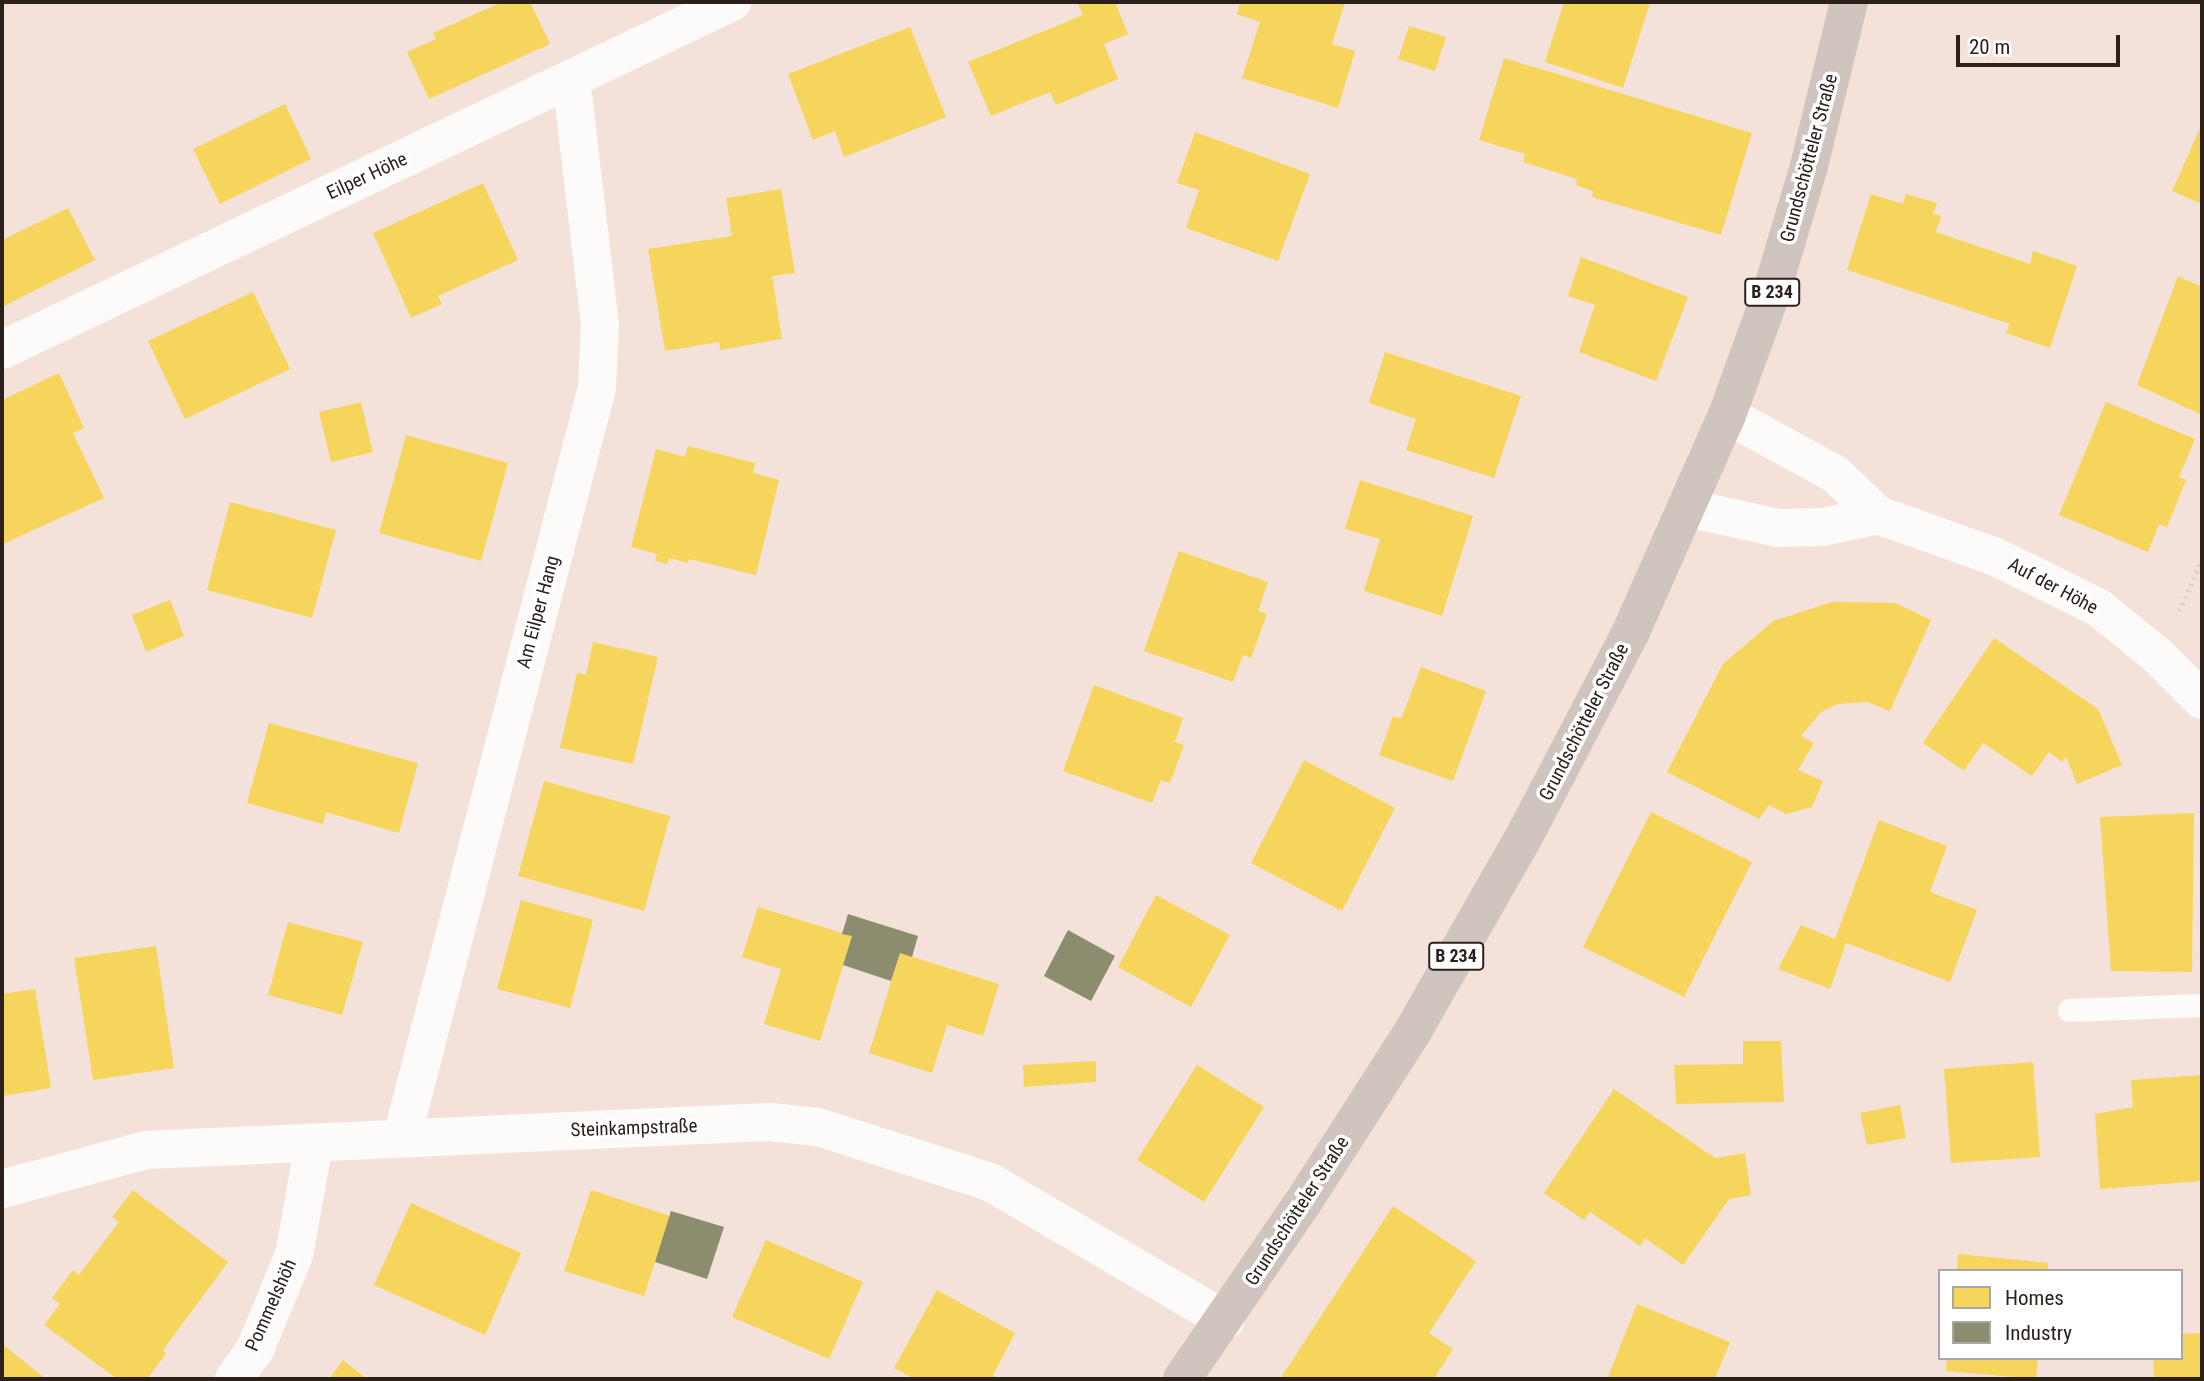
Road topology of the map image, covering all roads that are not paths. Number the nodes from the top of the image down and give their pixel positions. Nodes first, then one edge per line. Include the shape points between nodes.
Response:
1 (732, 2) edge
2 (1850, 2) edge
3 (571, 79) junction
4 (2, 350) edge
5 (1727, 415) junction
6 (1687, 508) junction
7 (1878, 515) junction
8 (2202, 700) edge
9 (2202, 1005) edge
10 (2069, 1010) dead end
11 (402, 1137) junction
12 (314, 1144) junction
13 (2, 1189) edge
14 (1225, 1320) junction
15 (234, 1379) edge
16 (1182, 1379) edge

1 - 3 street, Eilper Höhe
2 - 5 main road, Grundschötteler Straße / B 234 via 1774,284
3 - 4 street, Eilper Höhe
3 - 11 street, Am Eilper Hang via 600,325 597,388
5 - 6 main road, Grundschötteler Straße / B 234
5 - 7 street, Auf der Höhe via 1835,474
6 - 7 street via 1778,528 1824,527
6 - 14 main road, Grundschötteler Straße / B 234 via 1629,636 1528,830 1412,1031
7 - 8 street, Auf der Höhe via 1996,557 2099,608 2158,656
9 - 10 lane
11 - 12 street, Steinkampstraße
11 - 14 street, Steinkampstraße via 771,1122 818,1127 990,1182
12 - 13 street, Steinkampstraße via 147,1150
12 - 15 street, Pommelshöh via 294,1255 256,1347
14 - 16 main road, Grundschötteler Straße / B 234

